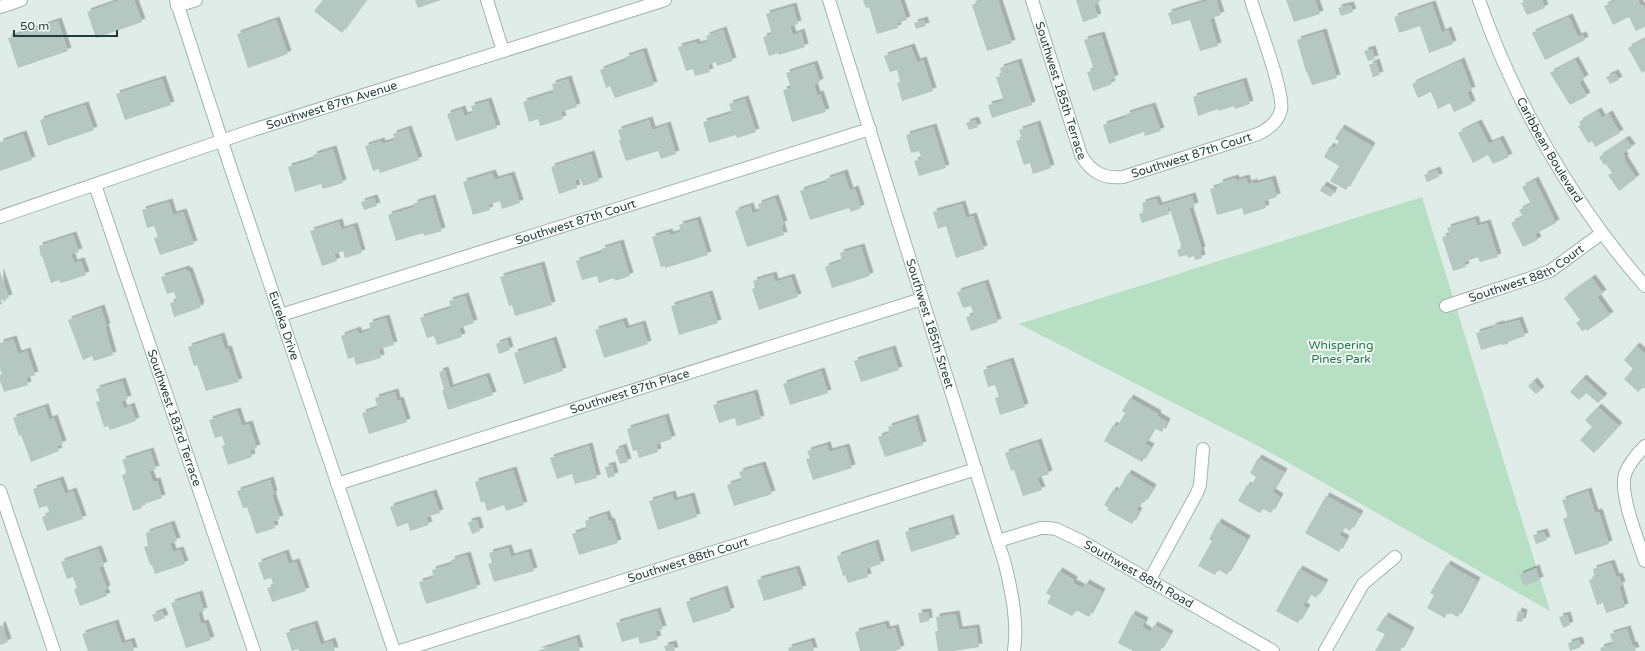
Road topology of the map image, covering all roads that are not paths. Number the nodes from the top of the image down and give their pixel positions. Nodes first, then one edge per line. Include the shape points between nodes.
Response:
1 (21, 0) edge
2 (196, 0) edge
3 (487, 0) edge
4 (665, 0) edge
5 (829, 0) edge
6 (1032, 0) edge
7 (1251, 0) edge
8 (1479, 0) edge
9 (176, 3) edge
10 (0, 7) edge
11 (503, 51) junction
12 (870, 129) junction
13 (221, 141) junction
14 (1099, 175) joint
15 (95, 185) junction
16 (0, 217) edge
17 (1602, 233) junction
18 (1645, 286) edge
19 (922, 299) junction
20 (1446, 306) dead end
21 (280, 315) junction
22 (1645, 446) edge
23 (1203, 449) dead end
24 (976, 469) junction
25 (337, 484) junction
26 (0, 490) edge
27 (998, 541) junction
28 (1395, 557) dead end
29 (1645, 561) edge
30 (1149, 581) junction
31 (54, 651) edge
32 (254, 651) edge
33 (394, 651) edge
34 (400, 651) edge
35 (1014, 651) edge
36 (1273, 651) edge
37 (1324, 651) edge

1 - 10 street
2 - 9 street
3 - 11 street
4 - 11 street, Southwest 87th Avenue
5 - 12 street, Southwest 185th Street
6 - 14 street, Southwest 185th Terrace via 1081,155
7 - 14 street, Southwest 87th Court via 1280,92 1281,110 1273,125 1258,134 1131,175 1115,178
8 - 17 street, Caribbean Boulevard via 1502,58 1535,124 1576,195
9 - 13 street, Eureka Drive
11 - 13 street, Southwest 87th Avenue
12 - 19 street, Southwest 185th Street
12 - 21 street, Southwest 87th Court
13 - 15 street, Southwest 87th Avenue
13 - 21 street, Eureka Drive
15 - 16 street, Southwest 87th Avenue
15 - 32 street, Southwest 183rd Terrace
17 - 18 street, Caribbean Boulevard
17 - 20 street, Southwest 88th Court via 1550,270
19 - 24 street, Southwest 185th Street
19 - 25 street, Southwest 87th Place
21 - 25 street, Eureka Drive
22 - 29 street via 1630,464 1624,483 1626,501
23 - 30 street via 1197,493
24 - 27 street, Southwest 185th Street
24 - 34 street, Southwest 88th Court
25 - 33 street, Eureka Drive
26 - 31 street
27 - 30 street, Southwest 88th Road via 1040,528 1056,529
27 - 35 street, Southwest 185th Street via 1013,603 1016,639
28 - 37 street via 1363,584
30 - 36 street, Southwest 88th Road

